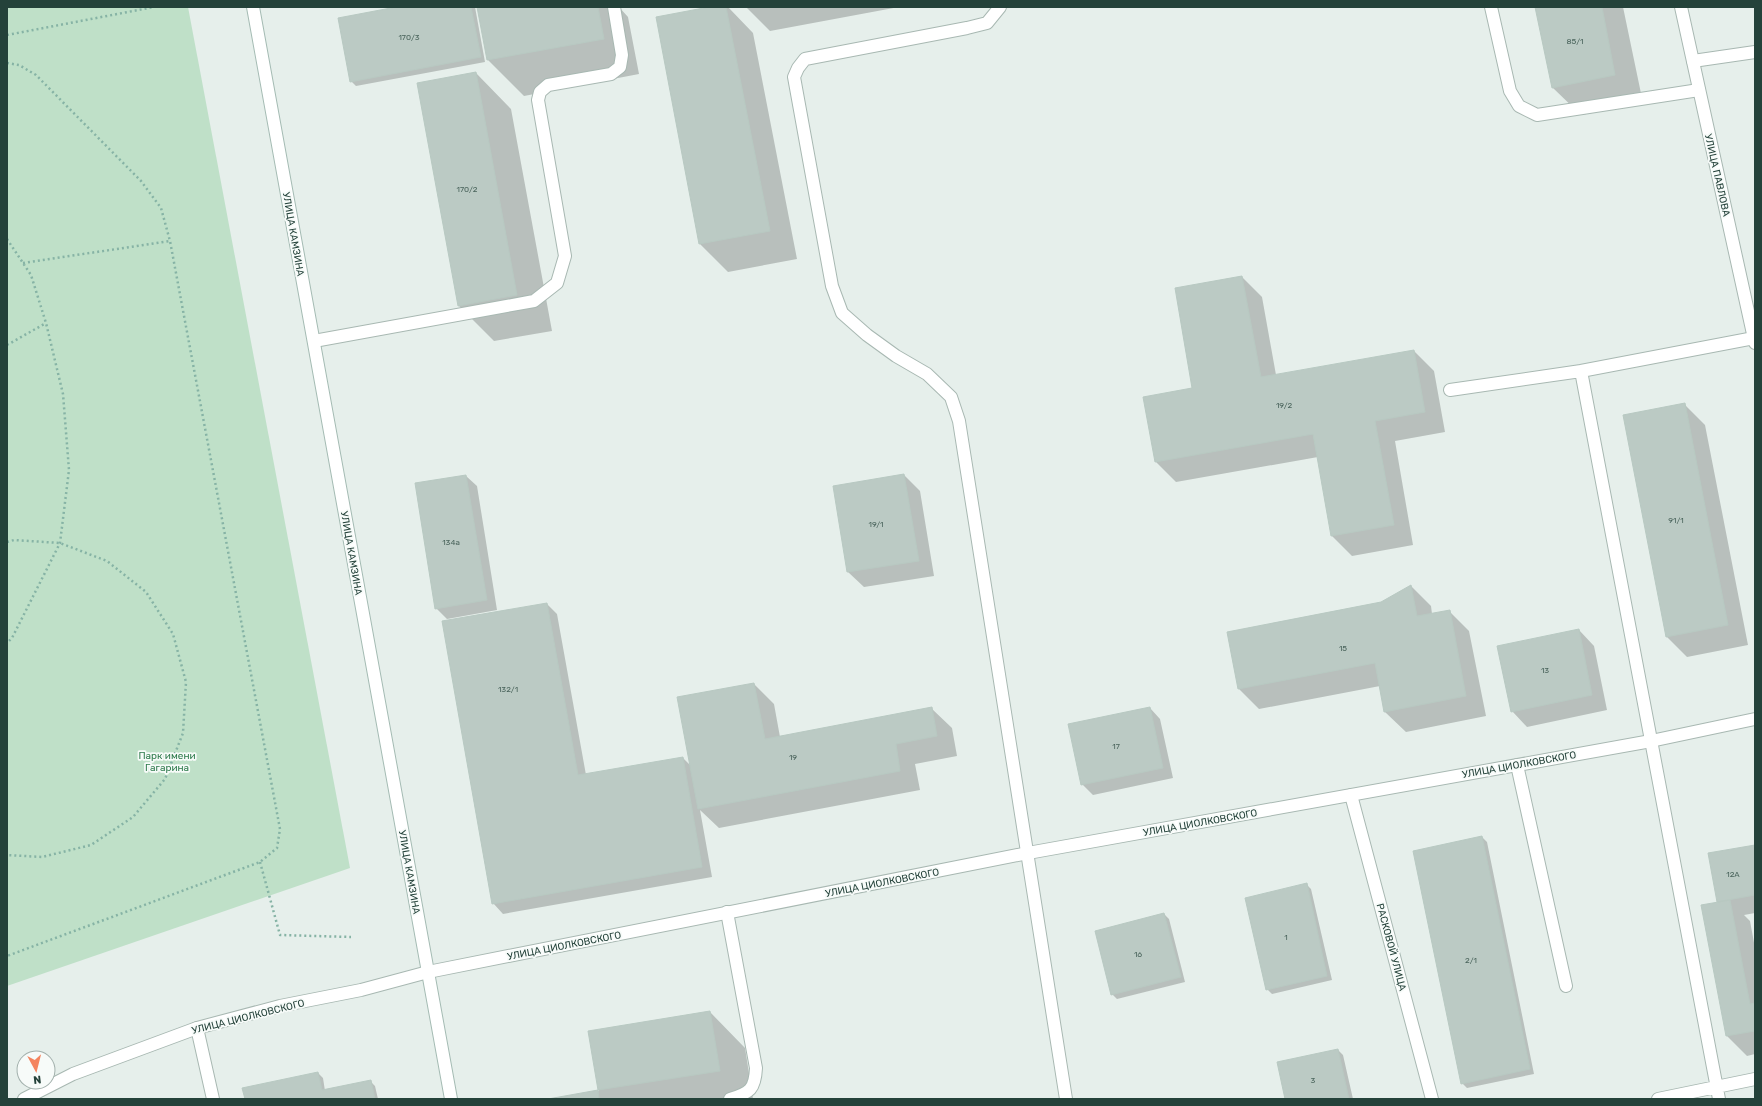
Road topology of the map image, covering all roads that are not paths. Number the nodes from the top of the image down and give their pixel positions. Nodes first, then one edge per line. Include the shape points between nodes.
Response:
1 (253, 7) edge
2 (614, 7) edge
3 (1000, 7) edge
4 (1491, 7) edge
5 (1681, 7) edge
6 (1755, 52) edge
7 (1693, 61) junction
8 (1699, 90) junction
9 (314, 341) junction
10 (1755, 341) edge
11 (1582, 371) junction
12 (1450, 390) dead end
13 (1755, 719) edge
14 (1651, 741) junction
15 (1517, 765) junction
16 (1351, 795) junction
17 (1028, 852) junction
18 (727, 912) junction
19 (428, 972) junction
20 (1566, 986) dead end
21 (197, 1028) junction
22 (1755, 1080) edge
23 (1718, 1093) edge
24 (24, 1099) edge
25 (213, 1099) edge
26 (451, 1099) edge
27 (730, 1099) edge
28 (1066, 1099) edge
29 (1432, 1099) edge
30 (1658, 1099) edge

1 - 9 street, УЛИЦА КАМЗИНА
2 - 9 street via 622,55 620,67 611,74 548,85 540,92 538,100 565,256 557,284 534,301
3 - 17 street via 986,22 967,28 805,60 794,77 832,286 842,313 896,356 927,374 951,397 959,421
4 - 8 street via 1510,91 1519,106 1537,115
5 - 7 street, УЛИЦА ПАВЛОВА
6 - 7 street
7 - 8 street, УЛИЦА ПАВЛОВА
8 - 10 street, УЛИЦА ПАВЛОВА
9 - 19 street, УЛИЦА КАМЗИНА
10 - 11 street
11 - 12 street
11 - 14 street
13 - 14 street, УЛИЦА ЦИОЛКОВСКОГО
14 - 15 street, УЛИЦА ЦИОЛКОВСКОГО
14 - 23 street
15 - 16 street, УЛИЦА ЦИОЛКОВСКОГО
15 - 20 street
16 - 17 street, УЛИЦА ЦИОЛКОВСКОГО
16 - 29 street, РАСКОВОЙ УЛИЦА
17 - 18 street, УЛИЦА ЦИОЛКОВСКОГО
17 - 28 street
18 - 19 street, УЛИЦА ЦИОЛКОВСКОГО
18 - 27 street via 756,1068 755,1084 745,1094
19 - 21 street, УЛИЦА ЦИОЛКОВСКОГО
19 - 26 street, УЛИЦА КАМЗИНА
21 - 24 street, УЛИЦА ЦИОЛКОВСКОГО via 73,1074
21 - 25 street
22 - 23 street
23 - 30 street

